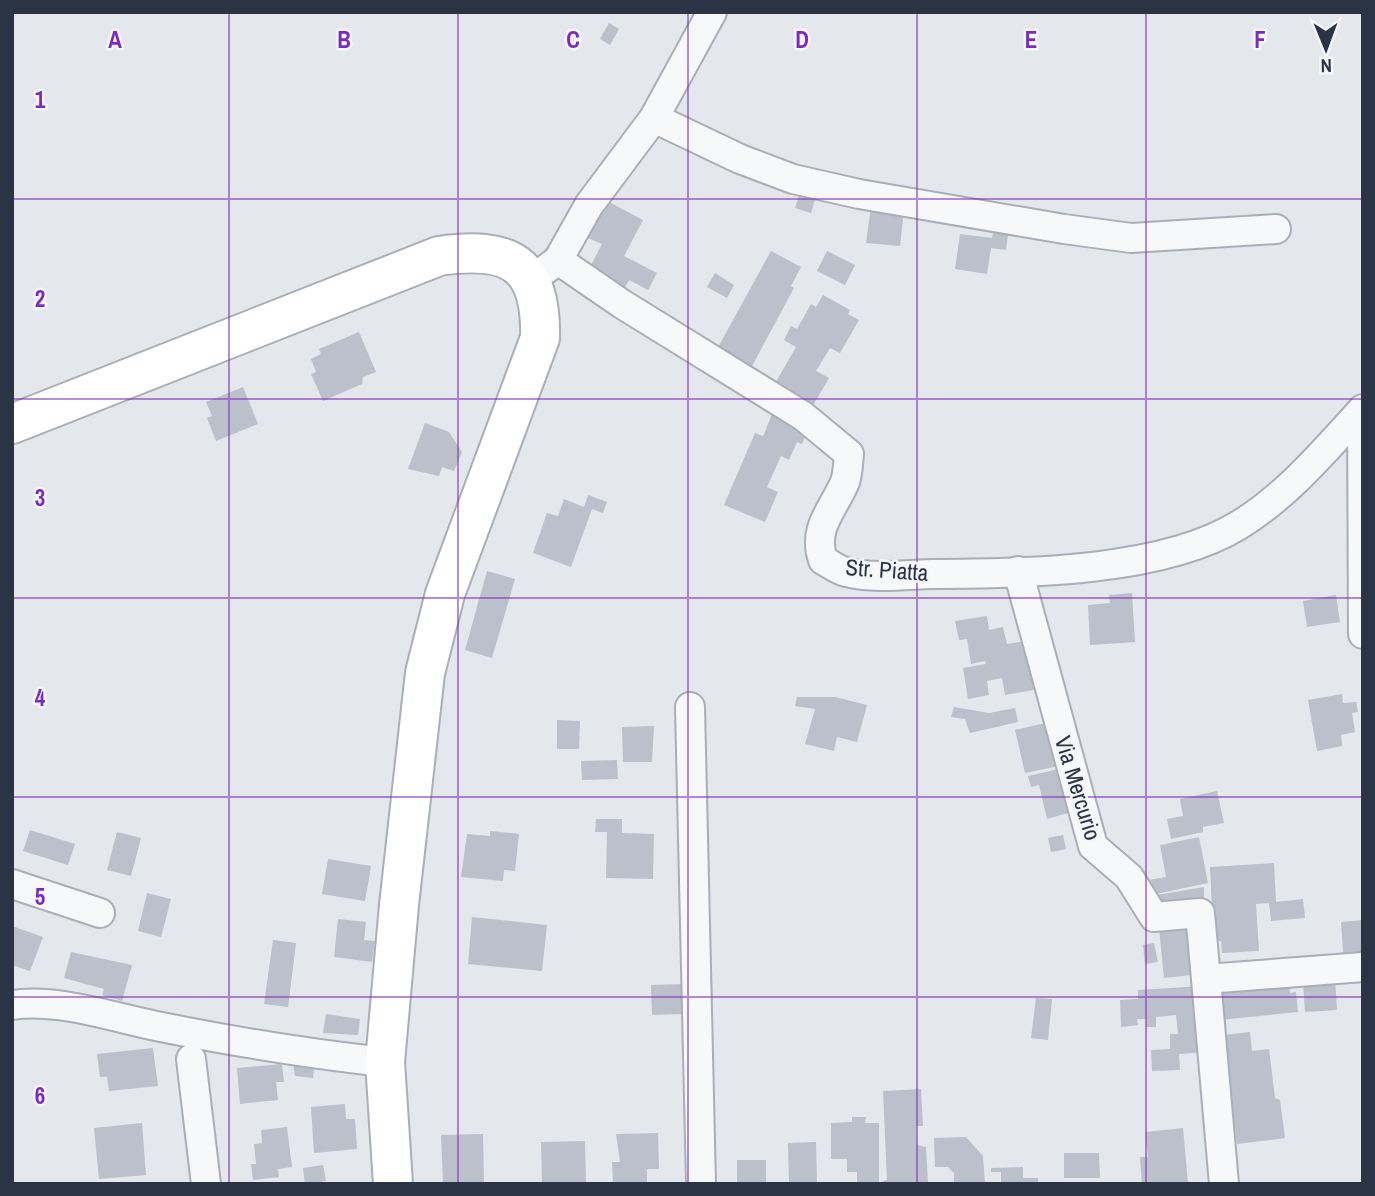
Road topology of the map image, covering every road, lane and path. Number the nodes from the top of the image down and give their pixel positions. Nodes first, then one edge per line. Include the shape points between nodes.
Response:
1 (712, 12) edge
2 (654, 118) junction
3 (1276, 229) dead end
4 (545, 270) junction
5 (1362, 410) edge
6 (12, 424) edge
7 (1018, 571) junction
8 (1363, 634) edge
9 (690, 707) dead end
10 (12, 884) edge
11 (100, 914) dead end
12 (1363, 967) edge
13 (1206, 979) junction
14 (12, 1004) edge
15 (191, 1059) dead end
16 (385, 1062) junction
17 (206, 1184) edge
18 (393, 1184) edge
19 (701, 1184) edge
20 (1224, 1184) edge

1 - 2 street
2 - 3 street via 793,179 859,194 1132,238
2 - 4 street
4 - 6 main road via 489,254 439,256
4 - 7 street, Str. Piatta via 622,304 803,416 849,454 846,479 817,544 823,560 845,572 895,575
4 - 16 main road via 538,297 540,338 445,594 425,673
5 - 7 street, Str. Piatta via 1293,486 1238,526 1186,549 1114,563
5 - 8 street
7 - 13 street, Via Mercurio via 1093,846 1129,877 1154,917 1200,913
9 - 19 street
10 - 11 street
12 - 13 street
13 - 20 street, Via Mercurio
14 - 16 street via 79,1009 171,1029
15 - 17 street
16 - 18 main road

